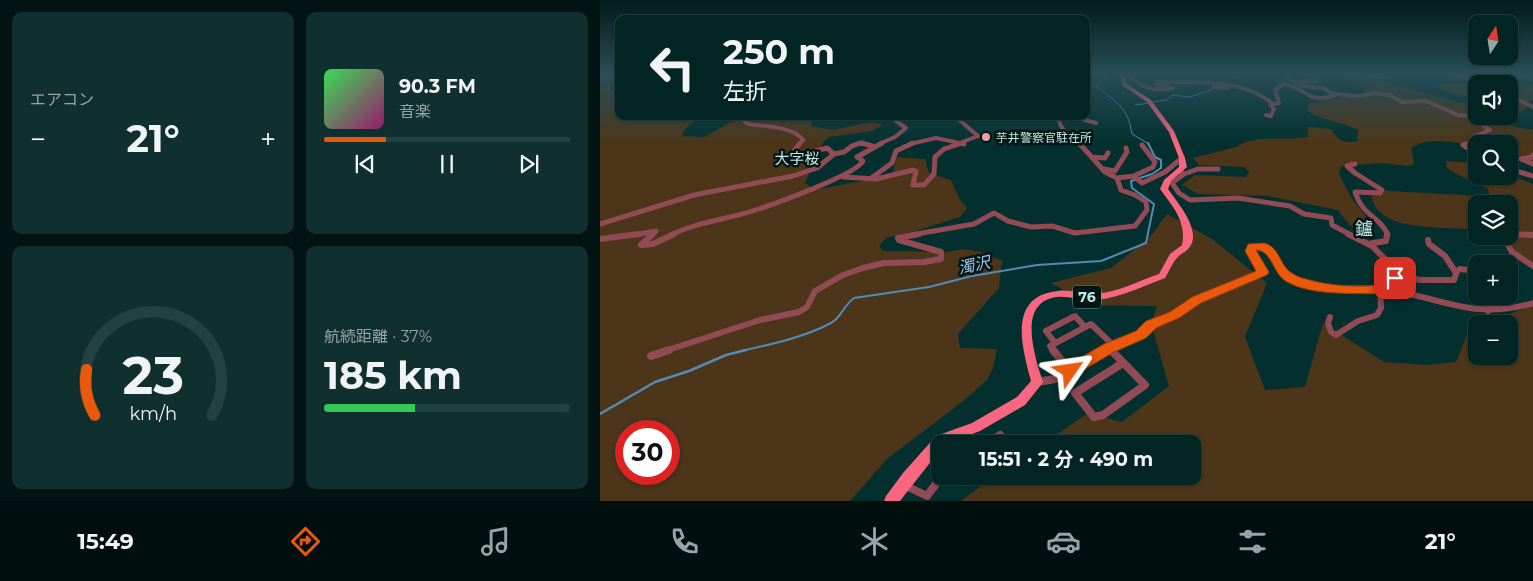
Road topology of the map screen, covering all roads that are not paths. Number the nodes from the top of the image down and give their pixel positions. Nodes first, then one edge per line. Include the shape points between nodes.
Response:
1 (1143, 97) edge
2 (1265, 97) edge
3 (1278, 97) edge
4 (1312, 97) edge
5 (1331, 97) edge
6 (1393, 97) edge
7 (1518, 100) edge
8 (1273, 104) junction
9 (1533, 107) edge
10 (1266, 115) dead end
11 (743, 120) edge
12 (896, 120) edge
13 (959, 120) edge
14 (1060, 120) edge
15 (1085, 120) edge
16 (1096, 123) dead end
17 (1477, 135) edge
18 (964, 144) junction
19 (1142, 145) dead end
20 (872, 146) junction
21 (1126, 148) dead end
22 (1108, 153) dead end
23 (834, 154) junction
24 (1533, 155) edge
25 (1092, 157) junction
26 (1182, 158) junction
27 (1355, 164) dead end
28 (1533, 164) edge
29 (1103, 169) junction
30 (1218, 169) dead end
31 (1182, 172) junction
32 (1518, 172) edge
33 (1533, 176) edge
34 (1117, 178) junction
35 (1137, 178) junction
36 (835, 179) junction
37 (870, 179) junction
38 (600, 224) edge
39 (1518, 234) edge
40 (1533, 234) edge
41 (600, 239) edge
42 (1428, 240) dead end
43 (1368, 244) junction
44 (1508, 245) edge
45 (1533, 266) edge
46 (1468, 270) edge
47 (1456, 273) junction
48 (1410, 276) junction
49 (1380, 289) junction
50 (1533, 303) edge
51 (1495, 305) edge
52 (1488, 311) junction
53 (1330, 317) dead end
54 (1085, 327) junction
55 (1055, 343) junction
56 (1112, 347) junction
57 (651, 356) dead end
58 (1123, 362) junction
59 (1070, 371) junction
60 (1037, 382) junction
61 (903, 484) junction
62 (935, 485) edge
63 (891, 501) edge

1 - 26 main road via 1172,132
2 - 8 street
3 - 8 street via 1280,102
4 - 5 street
6 - 17 street via 1402,102 1426,101 1458,115 1470,116 1490,130
7 - 9 street
8 - 10 street via 1270,104 1274,109 1271,116
11 - 23 street via 748,124 789,130 802,136 803,140 794,151 796,154 804,155 827,148
12 - 20 street via 906,128 896,138
13 - 18 street via 978,136
14 - 25 street via 1061,127
15 - 16 street
18 - 37 street via 940,136 921,139 896,151 892,163
18 - 37 street via 937,154 932,181 927,184 913,185 916,171 913,170
19 - 35 street via 1155,162
20 - 23 street via 856,144 843,153
20 - 36 street via 857,157 862,164
21 - 29 street via 1127,152 1115,171
22 - 25 street via 1105,158
23 - 38 street via 817,168 793,176 694,195
24 - 28 street via 1521,159
25 - 29 street
26 - 31 main road
26 - 35 street via 1165,172 1142,183
27 - 43 street via 1347,166 1351,172 1382,190 1375,194 1356,192 1361,209 1384,225 1388,235 1386,241
29 - 34 street
30 - 31 street
31 - 43 street via 1172,183 1183,198 1231,198 1290,206 1304,214 1331,218 1332,225
31 - 60 main road, 76 via 1166,181 1164,188 1187,223 1188,239 1162,276 1097,297 1056,294 1034,304 1025,324
32 - 33 street
34 - 35 street
34 - 57 street via 1121,190 1146,202 1147,210 1135,226 1075,233 1052,226 1031,227 1008,221 994,213 974,224 904,236 899,240 941,252 941,259 893,262 856,270 815,291 807,307 799,312 760,320
36 - 37 street via 852,176
36 - 41 street via 748,212 685,228 653,244 641,245 656,231
39 - 40 street
42 - 47 street via 1445,256
43 - 48 street via 1390,264
44 - 45 street via 1512,252
46 - 47 street via 1460,269
47 - 48 street via 1454,280 1419,280
48 - 49 street via 1395,278
49 - 52 street
49 - 53 street via 1377,315 1358,321 1336,335 1328,324
49 - 56 street via 1329,289 1295,280 1282,270 1270,250 1264,246 1252,247 1250,251 1263,272 1196,300 1174,315 1151,324 1141,335
50 - 52 street via 1516,309
51 - 52 street
54 - 55 street
54 - 55 street via 1075,316 1046,330
54 - 56 street via 1091,324
55 - 59 street via 1050,346
56 - 58 street
56 - 59 street
58 - 58 street via 1145,385 1094,417 1075,393
59 - 60 street via 1055,379
60 - 61 main road via 1021,401 976,427 940,440
61 - 62 street via 927,496
61 - 63 main road

